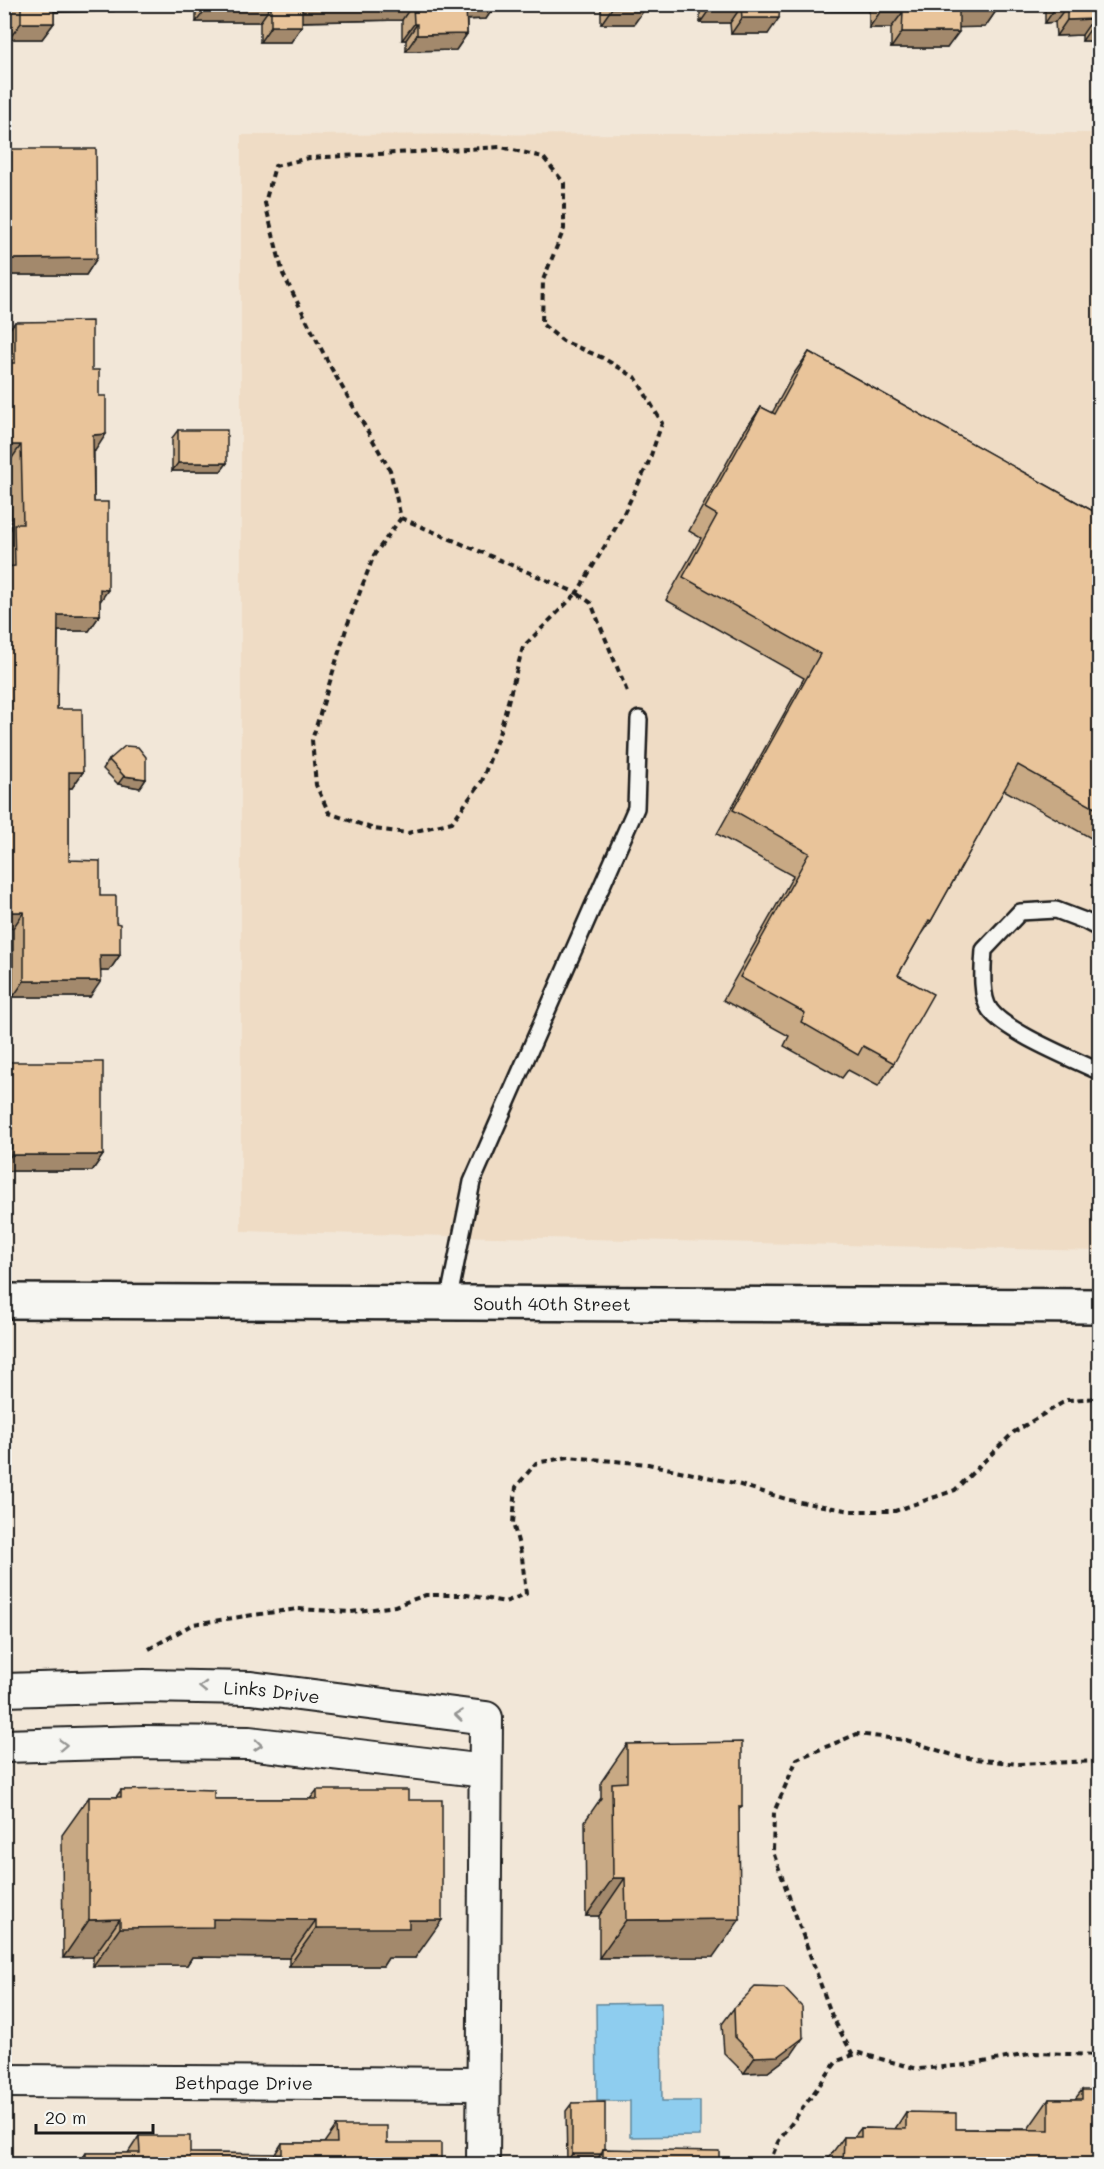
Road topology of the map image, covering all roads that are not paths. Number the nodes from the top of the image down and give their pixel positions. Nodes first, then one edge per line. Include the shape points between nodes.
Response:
1 (639, 719) road end
2 (1100, 929) edge
3 (1100, 1072) edge
4 (4, 1301) edge
5 (448, 1303) junction
6 (1100, 1306) edge
7 (4, 1690) edge
8 (4, 1746) edge
9 (485, 1771) junction
10 (4, 2081) edge
11 (483, 2084) junction
12 (483, 2164) edge

1 - 5 lane via 636,808 472,1182
2 - 3 lane via 1056,910 1020,912 984,950 983,984 989,1009 1010,1027
4 - 5 street, South 40th Street
5 - 6 street, South 40th Street
9 -> 7 street, Links Drive via 486,1718 251,1688
8 -> 9 street via 249,1743
9 - 11 street, Links Drive
10 - 11 street, Bethpage Drive
11 - 12 street, Links Drive

